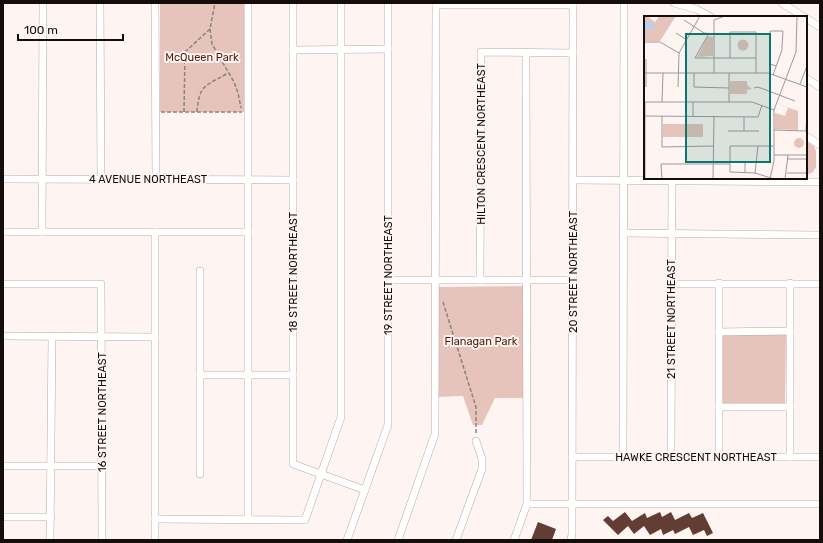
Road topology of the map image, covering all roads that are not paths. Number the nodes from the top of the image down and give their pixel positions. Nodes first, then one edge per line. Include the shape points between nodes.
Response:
1 (43, 3) edge
2 (100, 3) edge
3 (155, 3) edge
4 (248, 3) edge
5 (294, 3) edge
6 (341, 3) edge
7 (388, 3) edge
8 (624, 3) edge
9 (674, 3) edge
10 (436, 4) edge
11 (573, 4) edge
12 (787, 4) edge
13 (709, 16) edge
14 (802, 16) edge
15 (807, 19) edge
16 (820, 27) edge
17 (388, 49) junction
18 (293, 50) junction
19 (341, 50) junction
20 (526, 52) junction
21 (573, 53) junction
22 (807, 79) edge
23 (820, 87) edge
24 (807, 137) edge
25 (820, 145) edge
26 (3, 179) edge
27 (42, 179) junction
28 (101, 179) junction
29 (156, 179) junction
30 (248, 180) junction
31 (293, 180) junction
32 (573, 180) junction
33 (672, 180) edge
34 (623, 181) junction
35 (820, 182) edge
36 (3, 232) edge
37 (42, 232) junction
38 (155, 232) junction
39 (248, 232) junction
40 (623, 233) junction
41 (672, 234) junction
42 (820, 235) edge
43 (200, 271) dead end
44 (388, 280) junction
45 (435, 280) junction
46 (480, 280) junction
47 (526, 280) junction
48 (573, 280) junction
49 (3, 284) edge
50 (671, 284) junction
51 (719, 284) junction
52 (790, 284) junction
53 (820, 284) edge
54 (719, 332) junction
55 (790, 332) junction
56 (3, 336) edge
57 (52, 336) junction
58 (101, 337) junction
59 (155, 337) junction
60 (200, 375) junction
61 (248, 375) junction
62 (293, 375) junction
63 (719, 407) junction
64 (790, 407) junction
65 (476, 441) road end
66 (671, 456) junction
67 (572, 457) junction
68 (623, 457) junction
69 (719, 457) junction
70 (790, 457) junction
71 (820, 457) edge
72 (3, 466) edge
73 (51, 466) junction
74 (102, 466) junction
75 (200, 474) dead end
76 (321, 474) junction
77 (365, 490) junction
78 (527, 504) junction
79 (572, 504) junction
80 (820, 504) edge
81 (3, 517) edge
82 (51, 517) junction
83 (155, 519) junction
84 (248, 520) junction
85 (50, 540) edge
86 (102, 540) edge
87 (155, 540) edge
88 (347, 540) edge
89 (398, 540) edge
90 (456, 540) edge
91 (514, 540) edge
92 (571, 540) edge

1 - 27 street
2 - 28 street
3 - 29 street
4 - 30 street
5 - 18 street, 18 STREET NORTHEAST
6 - 19 street
7 - 17 street, 19 STREET NORTHEAST
8 - 34 street
9 - 13 street via 696,9
10 - 11 street
10 - 45 street
11 - 21 street, 20 STREET NORTHEAST
12 - 14 street
15 - 16 street
17 - 19 street
17 - 44 street, 19 STREET NORTHEAST
18 - 19 street
18 - 31 street, 18 STREET NORTHEAST
19 - 76 street via 341,417
20 - 21 street, HILTON CRESCENT NORTHEAST
20 - 46 street, HILTON CRESCENT NORTHEAST via 481,52
20 - 47 street
21 - 32 street, 20 STREET NORTHEAST
22 - 23 street
24 - 25 street
26 - 27 street, 4 AVENUE NORTHEAST
27 - 28 street, 4 AVENUE NORTHEAST
27 - 37 street
28 - 29 street, 4 AVENUE NORTHEAST
29 - 30 street, 4 AVENUE NORTHEAST
30 - 31 street, 4 AVENUE NORTHEAST
30 - 39 street
31 - 62 street, 18 STREET NORTHEAST
32 - 34 street
32 - 48 street, 20 STREET NORTHEAST
33 - 34 street
33 - 35 street
33 - 41 street, 21 STREET NORTHEAST
34 - 40 street
36 - 37 street
37 - 38 street
38 - 39 street
38 - 59 street
39 - 61 street
40 - 41 street
40 - 68 street
41 - 42 street
41 - 50 street, 21 STREET NORTHEAST
43 - 60 street
44 - 45 street
44 - 77 street, 19 STREET NORTHEAST via 388,425
45 - 46 street
45 - 89 street via 435,434
46 - 47 street
47 - 48 street
47 - 78 street
48 - 67 street, 20 STREET NORTHEAST
49 - 58 street, 16 STREET NORTHEAST via 101,284
50 - 51 street
50 - 66 street, 21 STREET NORTHEAST
51 - 52 street
51 - 54 street
52 - 53 street
52 - 55 street
54 - 55 street
54 - 63 street
55 - 64 street
56 - 57 street
57 - 58 street
57 - 73 street
58 - 59 street
58 - 74 street, 16 STREET NORTHEAST
59 - 83 street
60 - 61 street
60 - 75 street
61 - 62 street
61 - 84 street
62 - 76 street, 18 STREET NORTHEAST via 293,464
63 - 64 street
63 - 69 street
64 - 70 street
65 - 90 street via 482,459 482,469
66 - 68 street, HAWKE CRESCENT NORTHEAST
66 - 69 street, HAWKE CRESCENT NORTHEAST
67 - 68 street, HAWKE CRESCENT NORTHEAST
67 - 79 street, 20 STREET NORTHEAST
69 - 70 street, HAWKE CRESCENT NORTHEAST
70 - 71 street, HAWKE CRESCENT NORTHEAST
72 - 73 street
73 - 74 street
73 - 82 street
74 - 86 street, 16 STREET NORTHEAST
76 - 77 street, 18 STREET NORTHEAST
76 - 84 street via 305,520
77 - 88 street, 19 STREET NORTHEAST
78 - 79 street
78 - 91 street
79 - 80 street
79 - 92 street, 20 STREET NORTHEAST
81 - 82 street
82 - 85 street
83 - 84 street
83 - 87 street

